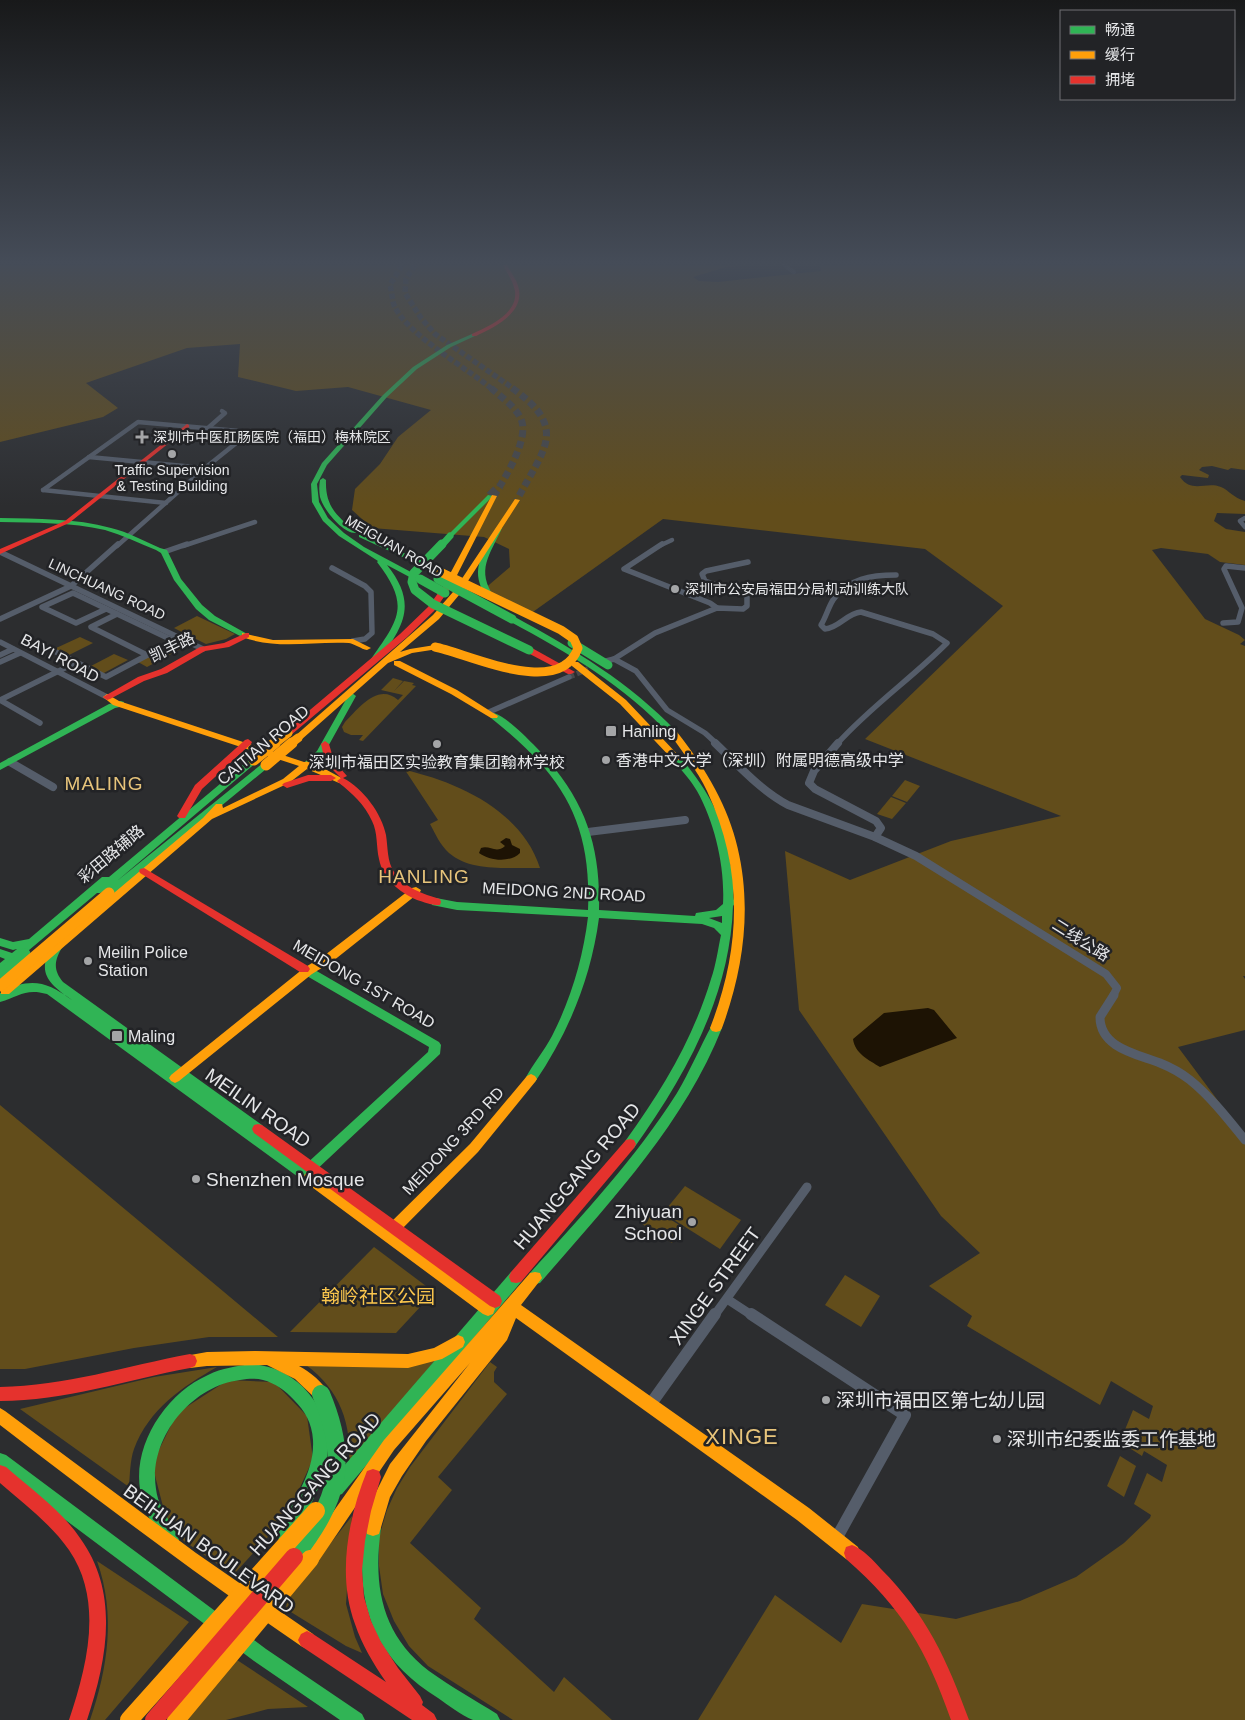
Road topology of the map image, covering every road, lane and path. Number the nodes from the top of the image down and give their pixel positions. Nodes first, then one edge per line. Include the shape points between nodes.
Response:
1 (452, 345) edge
2 (222, 411) dead end
3 (186, 426) junction
4 (208, 428) junction
5 (89, 457) junction
6 (141, 462) junction
7 (205, 468) junction
8 (98, 495) junction
9 (517, 500) tunnel mouth
10 (166, 502) junction
11 (1245, 518) edge
12 (0, 520) edge
13 (255, 522) dead end
14 (61, 523) junction
15 (1245, 527) edge
16 (500, 528) junction
17 (127, 536) junction
18 (672, 540) dead end
19 (362, 542) junction
20 (0, 551) edge
21 (164, 552) junction
22 (748, 562) dead end
23 (332, 568) dead end
24 (1245, 568) edge
25 (428, 574) junction
26 (896, 575) dead end
27 (71, 586) junction
28 (717, 608) junction
29 (106, 609) junction
30 (117, 614) junction
31 (0, 619) edge
32 (507, 621) junction
33 (1223, 623) dead end
34 (246, 635) junction
35 (353, 641) junction
36 (0, 642) edge
37 (367, 648) dead end
38 (13, 649) junction
39 (203, 649) junction
40 (52, 650) dead end
41 (20, 653) junction
42 (0, 655) edge
43 (147, 655) junction
44 (375, 660) junction
45 (0, 662) edge
46 (77, 662) junction
47 (392, 662) junction
48 (609, 662) junction
49 (57, 672) junction
50 (569, 677) tunnel mouth
51 (358, 686) junction
52 (107, 697) junction
53 (0, 700) edge
54 (122, 704) junction
55 (649, 706) junction
56 (489, 712) junction
57 (663, 713) junction
58 (40, 723) dead end
59 (646, 724) junction
60 (293, 735) junction
61 (325, 743) junction
62 (246, 744) junction
63 (5, 764) edge
64 (250, 764) junction
65 (307, 765) junction
66 (343, 780) junction
67 (53, 787) dead end
68 (232, 792) junction
69 (265, 792) junction
70 (182, 816) junction
71 (206, 820) junction
72 (685, 820) dead end
73 (588, 832) junction
74 (875, 838) junction
75 (144, 871) junction
76 (104, 891) junction
77 (414, 891) junction
78 (730, 904) junction
79 (595, 912) junction
80 (728, 934) junction
81 (37, 936) junction
82 (0, 946) edge
83 (58, 946) junction
84 (12, 958) junction
85 (39, 962) junction
86 (0, 969) edge
87 (308, 971) junction
88 (0, 976) edge
89 (20, 978) junction
90 (0, 986) edge
91 (0, 996) edge
92 (70, 999) junction
93 (177, 1077) junction
94 (1245, 1140) edge
95 (308, 1170) junction
96 (808, 1187) dead end
97 (391, 1230) junction
98 (727, 1299) junction
99 (491, 1305) junction
100 (512, 1307) junction
101 (466, 1336) junction
102 (255, 1358) junction
103 (0, 1394) edge
104 (650, 1405) junction
105 (0, 1416) edge
106 (389, 1445) junction
107 (0, 1460) edge
108 (0, 1473) edge
109 (836, 1539) junction
110 (176, 1547) junction
111 (267, 1564) junction
112 (78, 1720) edge
113 (130, 1720) edge
114 (154, 1720) edge
115 (176, 1720) edge
116 (356, 1720) edge
117 (430, 1720) edge
118 (491, 1720) edge
119 (960, 1720) edge

1 - 19 main road, MEIGUAN ROAD via 418,365 317,473 312,493 316,510 329,526
2 - 4 street via 225,413
3 - 4 street
3 - 5 street via 138,422
3 - 6 main road
4 - 7 street via 250,432
5 - 6 street
5 - 8 street via 43,490
6 - 7 street
6 - 8 main road
7 - 10 street
8 - 10 street
8 - 14 main road
9 - 16 main road, CAITIAN ROAD
10 - 17 street
11 - 15 street via 1240,521
12 - 14 main road
13 - 21 street
14 - 17 main road via 99,527
14 - 20 main road
16 - 47 main road, CAITIAN ROAD via 456,593
16 - 48 main road, bridge via 479,575 481,587 490,598
17 - 21 main road
17 - 27 street
18 - 28 street via 624,568
19 - 25 main road
19 - 25 main road, MEIGUAN ROAD
19 - 44 main road via 389,569 403,602 398,627
20 - 27 street, LINCHUANG ROAD
21 - 34 main road via 187,594 199,607 212,618
22 - 28 street via 702,574 705,581 747,596 747,606 742,609
23 - 35 street via 372,593 372,633 365,639
24 - 33 street via 1226,566 1224,569 1242,608 1238,622
25 - 32 main road, MEIGUAN ROAD, bridge
25 - 47 main road, bridge via 561,630 574,639 578,648 568,664 552,671 531,674 507,671 455,648 410,651
26 - 74 street via 868,575 858,579 835,598 821,625 825,629 833,628 854,612 862,612 933,634 947,644 856,723 809,779 815,789 876,821 881,828
27 - 31 street
27 - 39 street, LINCHUANG ROAD
28 - 48 street via 655,633
29 - 29 street via 73,593 42,607 76,623
29 - 30 street
30 - 43 street via 91,627
30 - 43 street via 174,641
32 - 55 main road, HUANGGANG ROAD via 603,671
32 - 59 main road, HUANGGANG ROAD via 602,682
34 - 35 main road via 273,642
34 - 39 main road, 凯丰路 via 226,645
35 - 37 main road
36 - 38 street, BAYI ROAD
38 - 41 street, BAYI ROAD
38 - 42 street
39 - 52 main road, 凯丰路
40 - 46 street
41 - 45 street
41 - 49 street, BAYI ROAD
43 - 46 street via 106,677
44 - 59 main road, CAITIAN ROAD, bridge via 414,627 440,598 492,496 417,569 412,578 415,590 433,604 529,650 585,680
44 - 60 main road, CAITIAN ROAD
46 - 49 street
47 - 51 main road, CAITIAN ROAD
47 - 56 main road, MEIDONG 3RD RD
48 - 55 main road
48 - 57 street via 640,675
49 - 52 street, BAYI ROAD
49 - 53 street
50 - 56 street
51 - 60 main road, CAITIAN ROAD
51 - 61 main road
52 - 54 main road, MEIDONG 2ND ROAD
52 - 62 main road, MEIDONG 2ND ROAD
53 - 58 street
54 - 62 main road, MEIDONG 2ND ROAD
54 - 63 main road via 112,706
55 - 57 main road, HUANGGANG ROAD
56 - 73 main road, MEIDONG 3RD RD via 524,739 553,770
57 - 74 street via 705,733 765,792 781,802
57 - 100 main road, HUANGGANG ROAD via 702,771 720,806 736,853 741,896 740,938 734,972 724,1009 708,1046 670,1113 633,1164
59 - 78 main road, HUANGGANG ROAD via 694,780 710,806 727,860
60 - 64 main road, CAITIAN ROAD, bridge
60 - 68 main road, CAITIAN ROAD, bridge via 266,765
61 - 65 main road
61 - 66 main road via 326,755
62 - 65 main road, MEIDONG 2ND ROAD
62 - 70 main road via 198,787
63 - 67 street
64 - 70 main road, 彩田路辅路
64 - 76 main road, CAITIAN ROAD
65 - 66 main road, MEIDONG 2ND ROAD
65 - 69 main road
66 - 69 main road via 315,777
66 - 77 main road, MEIDONG 2ND ROAD via 364,792 378,809 387,830 393,865
68 - 71 main road
68 - 76 main road, CAITIAN ROAD
69 - 71 main road
70 - 81 main road, 彩田路辅路
71 - 75 main road
72 - 73 street
73 - 79 main road, MEIDONG 3RD RD via 596,874
74 - 94 street, 二线公路 via 916,856 1106,974 1117,988 1099,1019 1109,1039 1125,1050 1162,1063 1189,1078
75 - 83 main road
75 - 87 main road, MEIDONG 1ST ROAD
76 - 88 main road, CAITIAN ROAD, bridge
76 - 90 main road, CAITIAN ROAD, bridge
77 - 79 main road, MEIDONG 2ND ROAD via 427,900 457,906
77 - 87 main road
78 - 79 main road, MEIDONG 2ND ROAD via 709,916
78 - 80 main road, HUANGGANG ROAD
79 - 80 main road, MEIDONG 2ND ROAD via 702,920 718,925
79 - 97 main road, MEIDONG 3RD RD via 589,950 576,992 559,1034 545,1057 499,1119
80 - 99 main road, HUANGGANG ROAD via 710,1004 670,1086 625,1150
81 - 82 main road via 18,945
81 - 84 main road, 彩田路辅路
82 - 84 main road
83 - 85 main road
83 - 92 main road, MEILIN ROAD via 50,958 48,972
84 - 85 main road
84 - 86 main road, 彩田路辅路
85 - 89 main road
86 - 89 main road via 18,969
87 - 93 main road
87 - 95 main road, MEIDONG 1ST ROAD via 435,1045 434,1054
89 - 91 main road
91 - 92 main road, MEILIN ROAD via 38,986
92 - 93 main road, MEILIN ROAD
93 - 95 main road, MEILIN ROAD
95 - 97 main road, MEILIN ROAD
96 - 98 street, XINGE STREET
97 - 99 main road, MEILIN ROAD
98 - 104 street, XINGE STREET
98 - 109 street via 905,1415
99 - 101 main road, HUANGGANG ROAD
100 - 104 main road
100 - 106 main road, HUANGGANG ROAD
100 - 118 main road via 502,1336 400,1463 377,1507 369,1561 370,1590 382,1629 406,1663
101 - 102 main road via 437,1354 408,1361
101 - 111 main road, HUANGGANG ROAD, bridge
102 - 103 main road via 186,1362 51,1391
102 - 114 main road, bridge via 289,1367 322,1394 338,1433 340,1461 337,1479 324,1515 297,1553
104 - 109 main road
105 - 110 main road, BEIHUAN BOULEVARD
106 - 115 main road, HUANGGANG ROAD, bridge via 310,1559
106 - 117 main road via 368,1491 354,1541 353,1579 368,1641 405,1693
107 - 116 main road via 260,1655
108 - 112 main road via 56,1524 76,1546 88,1567 98,1612 98,1632 90,1680
109 - 119 main road via 867,1566 915,1620 943,1673
110 - 111 main road, bridge via 156,1515 147,1481 148,1463 159,1428 180,1401 207,1382 226,1374 256,1371 297,1389 315,1414 321,1442 318,1468 307,1496
110 - 117 main road, BEIHUAN BOULEVARD via 272,1617
111 - 113 main road, HUANGGANG ROAD, bridge

